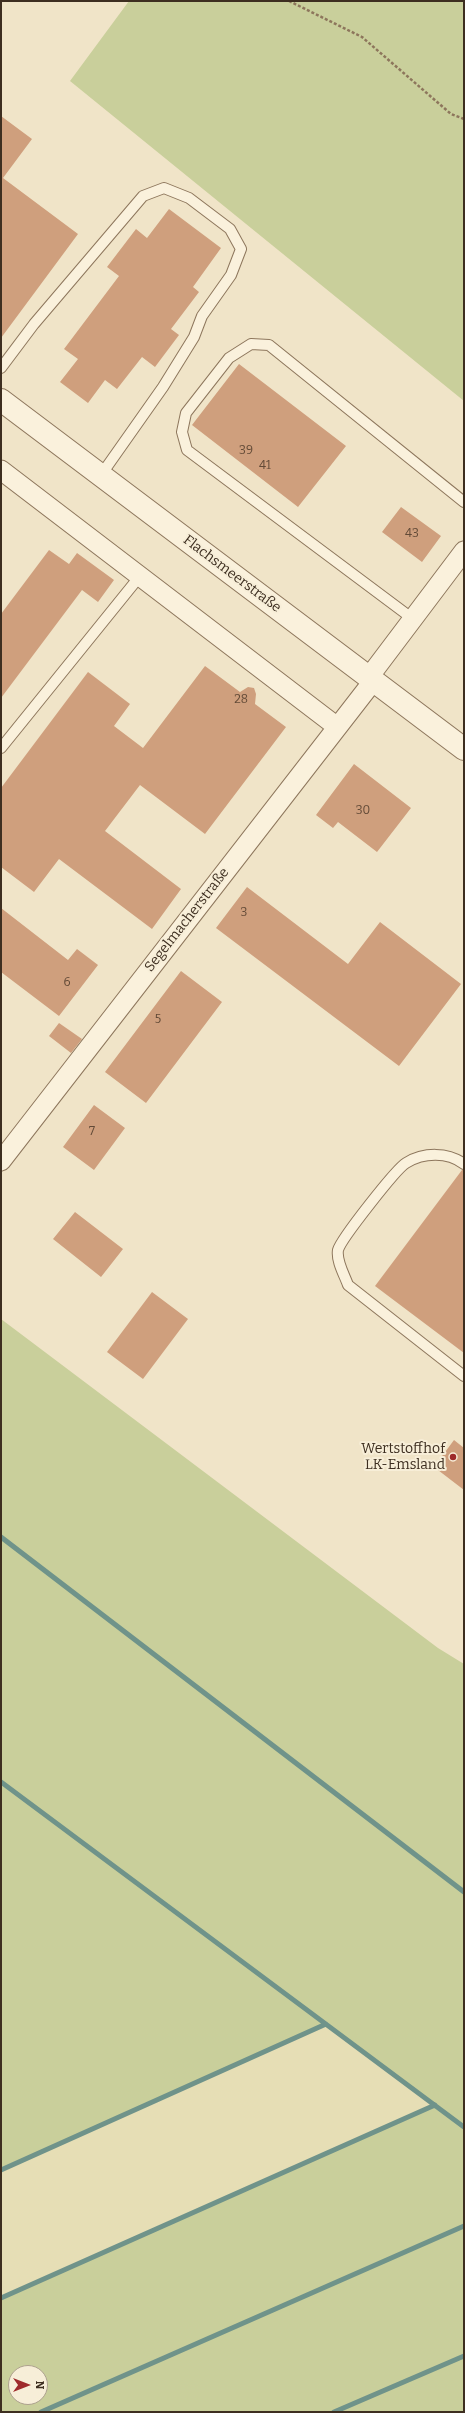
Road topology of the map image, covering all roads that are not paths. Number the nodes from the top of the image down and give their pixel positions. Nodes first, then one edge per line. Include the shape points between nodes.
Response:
1 (1, 368) edge
2 (1, 400) edge
3 (1, 470) edge
4 (100, 475) junction
5 (464, 502) edge
6 (464, 551) edge
7 (140, 576) junction
8 (413, 619) junction
9 (371, 679) junction
10 (336, 726) junction
11 (1, 748) edge
12 (464, 749) edge
13 (1, 1161) edge
14 (464, 1164) edge
15 (464, 1376) edge

1 - 4 lane via 34,324 143,196 164,188 189,198 230,228 241,249 231,275 202,316 194,337 163,387
2 - 4 street, Flachsmeerstraße
3 - 7 street
4 - 9 street, Flachsmeerstraße
5 - 8 lane via 268,345 251,344 229,358 186,414 182,432 187,450
6 - 8 street, Segelmacherstraße
7 - 10 street
7 - 11 lane
8 - 9 street, Segelmacherstraße
9 - 10 street, Segelmacherstraße
9 - 12 street, Flachsmeerstraße
10 - 13 street, Segelmacherstraße
14 - 15 lane via 451,1157 435,1154 406,1163 350,1228 338,1250 348,1286

